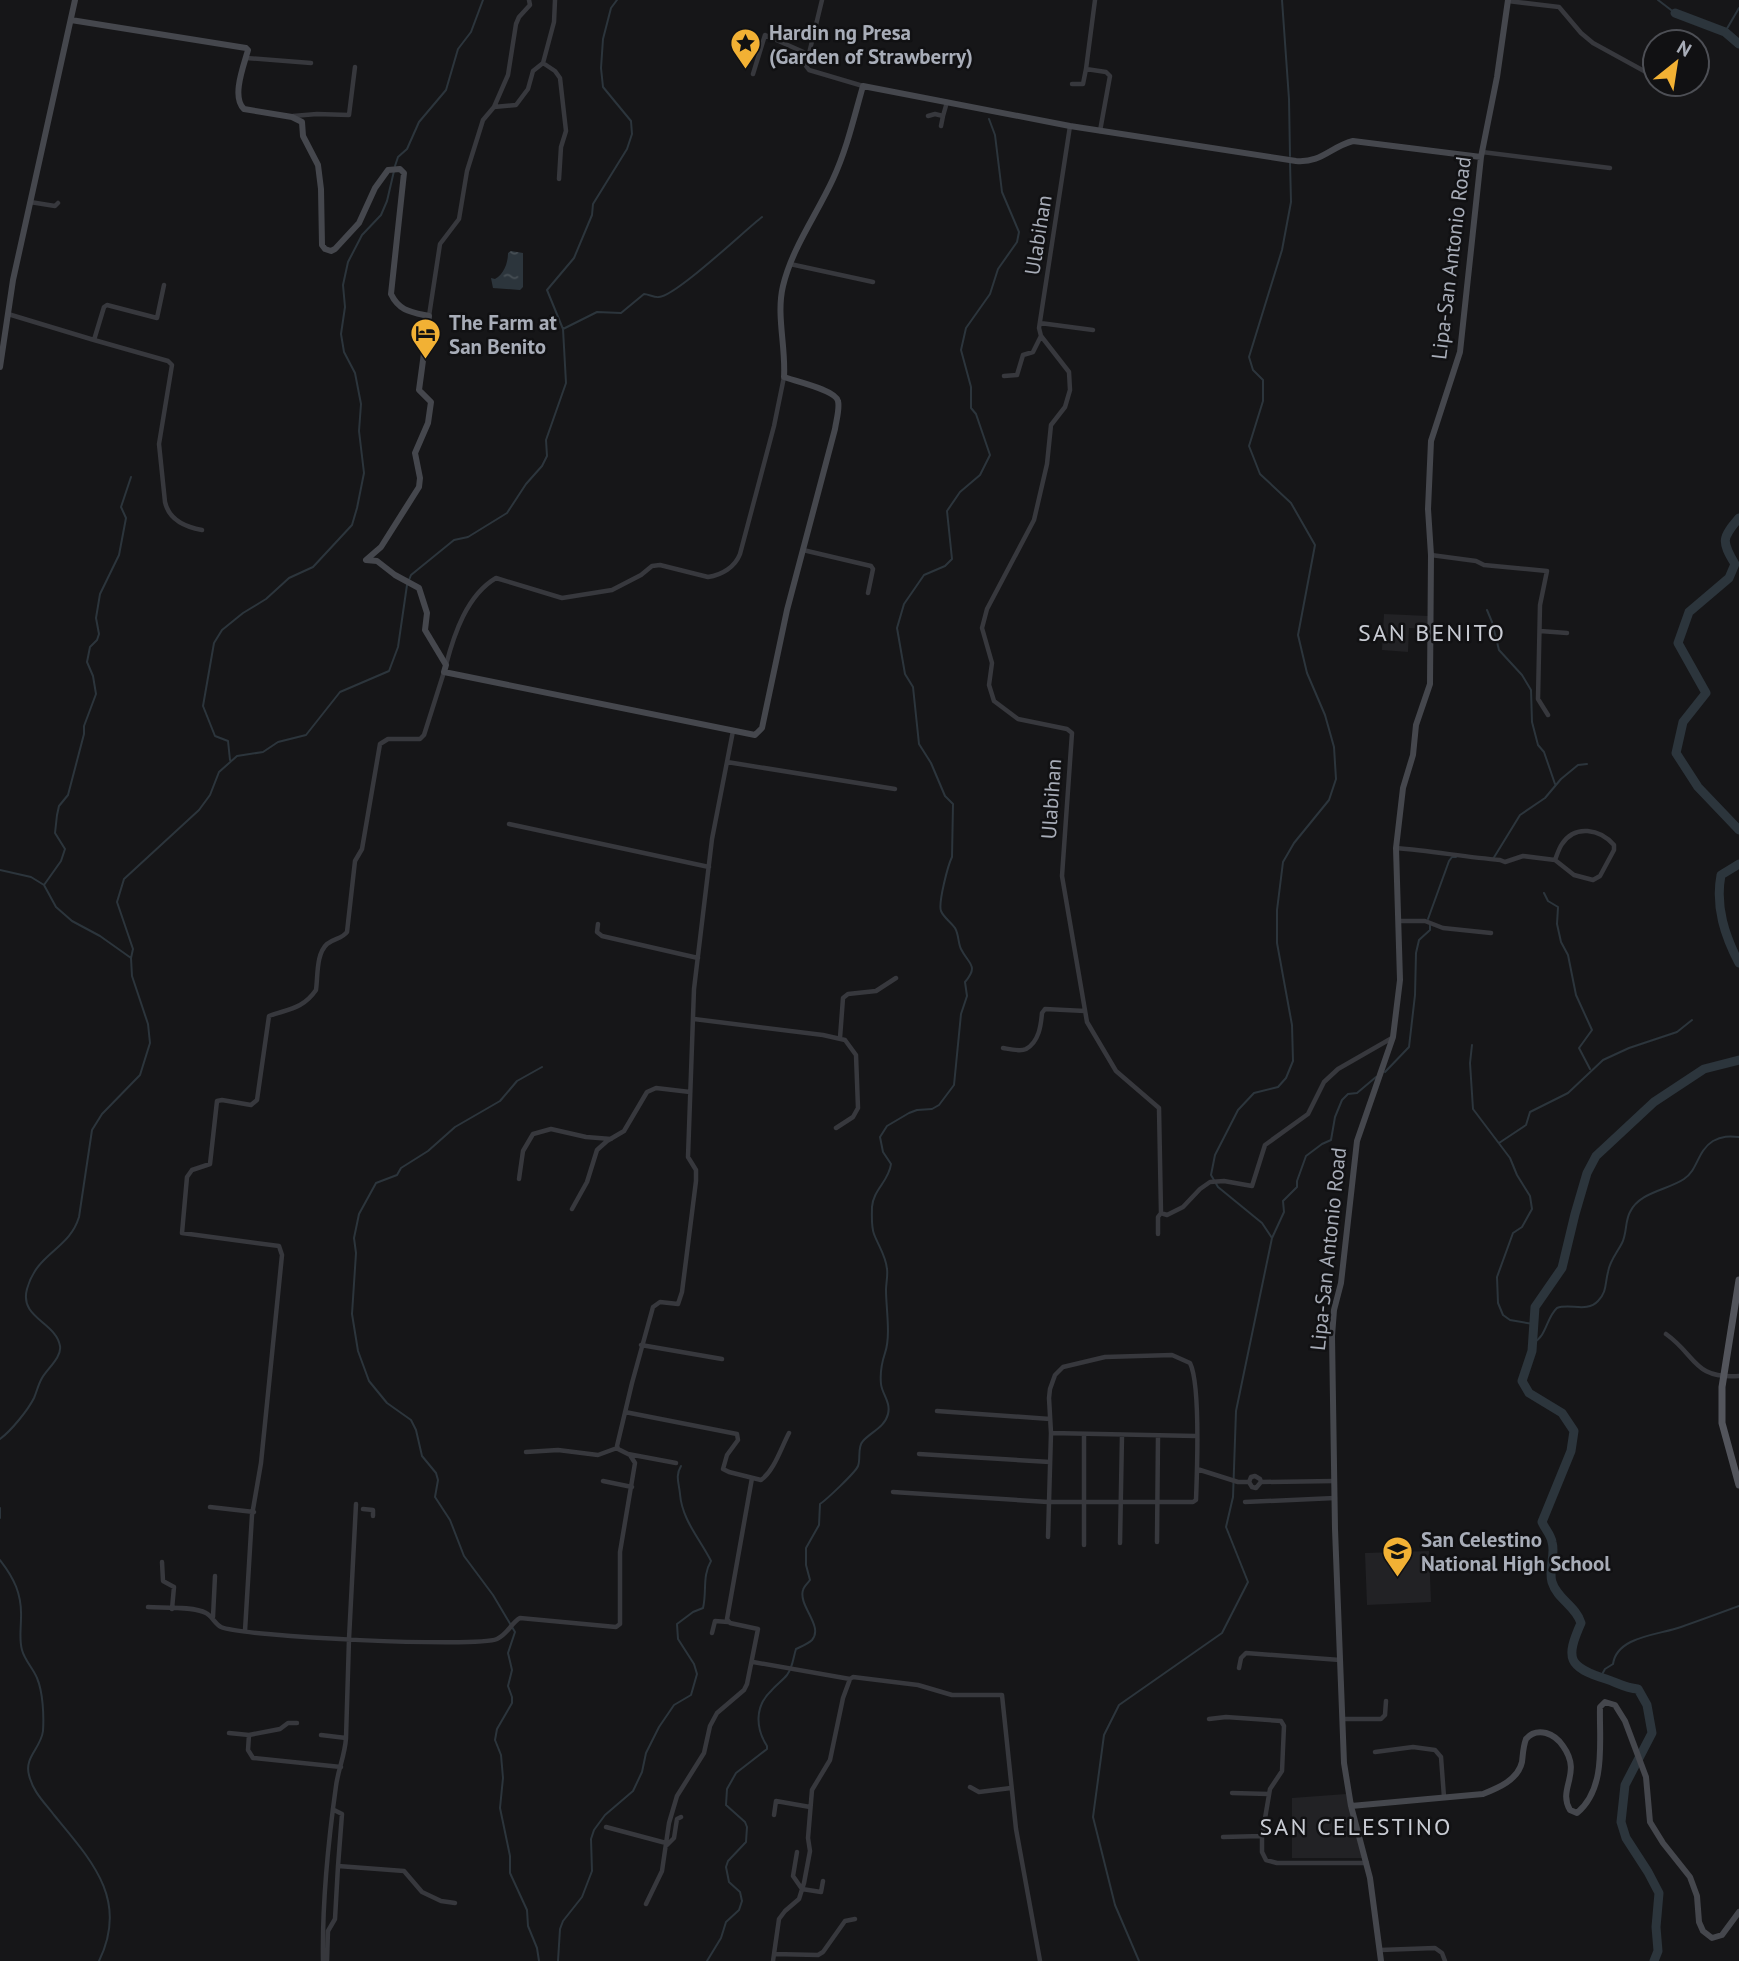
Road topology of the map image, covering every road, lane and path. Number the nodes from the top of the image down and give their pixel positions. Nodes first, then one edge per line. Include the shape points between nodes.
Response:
1 (75, 0) edge
2 (529, 0) edge
3 (555, 0) edge
4 (822, 0) edge
5 (1095, 0) edge
6 (1508, 1) edge
7 (71, 20) junction
8 (808, 54) junction
9 (246, 58) junction
10 (310, 63) dead end
11 (543, 63) junction
12 (355, 67) dead end
13 (1086, 69) junction
14 (1641, 69) edge
15 (754, 74) dead end
16 (1072, 84) dead end
17 (863, 86) junction
18 (947, 102) junction
19 (494, 107) junction
20 (928, 116) dead end
21 (943, 116) junction
22 (292, 117) junction
23 (941, 126) dead end
24 (1070, 127) junction
25 (1100, 131) junction
26 (1481, 154) junction
27 (1609, 168) dead end
28 (559, 178) dead end
29 (30, 202) junction
30 (58, 203) dead end
31 (790, 264) junction
32 (873, 282) dead end
33 (164, 285) dead end
34 (8, 314) junction
35 (429, 316) junction
36 (1040, 323) junction
37 (1093, 330) dead end
38 (1041, 336) junction
39 (94, 340) junction
40 (0, 368) edge
41 (1004, 376) dead end
42 (784, 377) junction
43 (202, 530) dead end
44 (803, 550) junction
45 (1431, 555) junction
46 (869, 593) dead end
47 (1540, 631) junction
48 (1567, 633) dead end
49 (445, 668) junction
50 (1548, 715) dead end
51 (733, 731) junction
52 (727, 762) junction
53 (895, 789) dead end
54 (509, 824) dead end
55 (1396, 848) junction
56 (1556, 860) junction
57 (709, 867) junction
58 (1399, 921) junction
59 (598, 924) dead end
60 (1490, 933) dead end
61 (698, 958) junction
62 (896, 978) dead end
63 (1085, 1011) junction
64 (694, 1019) junction
65 (1393, 1037) junction
66 (840, 1038) junction
67 (1003, 1048) dead end
68 (690, 1092) junction
69 (836, 1128) dead end
70 (611, 1139) junction
71 (520, 1179) dead end
72 (572, 1209) dead end
73 (1161, 1213) junction
74 (1158, 1234) dead end
75 (1739, 1280) edge
76 (1666, 1334) dead end
77 (641, 1345) junction
78 (722, 1359) dead end
79 (1723, 1376) junction
80 (1739, 1377) edge
81 (937, 1411) dead end
82 (625, 1412) junction
83 (1051, 1419) junction
84 (789, 1433) dead end
85 (1051, 1433) junction
86 (1084, 1434) junction
87 (1122, 1435) junction
88 (1158, 1436) junction
89 (1196, 1436) junction
90 (617, 1448) junction
91 (526, 1452) dead end
92 (628, 1454) junction
93 (919, 1454) dead end
94 (1050, 1462) junction
95 (677, 1463) dead end
96 (1197, 1469) junction
97 (752, 1478) junction
98 (603, 1481) dead end
99 (1334, 1481) junction
100 (1249, 1482) junction
101 (1261, 1482) junction
102 (1739, 1485) edge
103 (632, 1487) junction
104 (893, 1492) dead end
105 (1335, 1498) junction
106 (1048, 1502) junction
107 (1084, 1502) junction
108 (1245, 1502) dead end
109 (1121, 1503) junction
110 (1157, 1503) junction
111 (210, 1507) dead end
112 (254, 1513) junction
113 (373, 1516) dead end
114 (1048, 1537) dead end
115 (1157, 1542) dead end
116 (1120, 1543) dead end
117 (1084, 1545) dead end
118 (162, 1562) dead end
119 (215, 1576) dead end
120 (148, 1607) dead end
121 (172, 1609) junction
122 (213, 1619) junction
123 (728, 1622) junction
124 (245, 1631) junction
125 (712, 1633) dead end
126 (349, 1639) junction
127 (1340, 1660) junction
128 (752, 1662) junction
129 (1239, 1668) dead end
130 (850, 1679) junction
131 (1386, 1701) dead end
132 (1209, 1719) dead end
133 (1343, 1719) junction
134 (297, 1723) dead end
135 (229, 1733) dead end
136 (250, 1735) junction
137 (321, 1735) dead end
138 (346, 1738) junction
139 (1375, 1752) dead end
140 (341, 1767) junction
141 (970, 1787) dead end
142 (1011, 1788) junction
143 (1232, 1793) dead end
144 (1269, 1794) junction
145 (1444, 1799) junction
146 (1351, 1806) junction
147 (810, 1807) junction
148 (334, 1810) junction
149 (775, 1815) dead end
150 (681, 1817) dead end
151 (606, 1827) dead end
152 (1262, 1836) junction
153 (1223, 1837) dead end
154 (666, 1844) junction
155 (797, 1852) dead end
156 (1367, 1863) junction
157 (338, 1866) junction
158 (823, 1881) dead end
159 (802, 1889) junction
160 (455, 1903) dead end
161 (646, 1904) dead end
162 (1739, 1912) edge
163 (855, 1919) dead end
164 (1380, 1950) junction
165 (774, 1954) junction
166 (325, 1961) edge
167 (773, 1961) edge
168 (1040, 1961) edge
169 (1381, 1961) edge
170 (1444, 1961) edge

1 - 7 street
2 - 19 street via 516,24 508,75
3 - 11 street
4 - 8 street
5 - 13 street
6 - 14 street via 1559,7 1593,43
6 - 26 street, Lipa-San Antonio Road
7 - 9 street via 246,48
7 - 29 street
8 - 15 street via 765,35
8 - 17 street via 809,70
9 - 10 street
9 - 22 street via 238,94 240,107
11 - 19 street via 533,72 516,105
11 - 28 street via 560,78 566,131
12 - 22 street via 349,114
13 - 16 street via 1083,84
13 - 25 street via 1110,76
17 - 18 street
17 - 31 street via 835,176
18 - 21 street
18 - 24 street
19 - 35 street via 483,120 467,171 459,219 440,244
20 - 21 street
21 - 23 street
22 - 35 street via 302,122 303,135 317,160 325,249 335,249 359,223 388,170 404,173 391,294 404,311
24 - 25 street
24 - 36 street, Ulabihan
25 - 26 street via 1296,162 1318,160 1353,141
26 - 27 street
26 - 45 street, Lipa-San Antonio Road via 1460,352 1431,441
29 - 30 street
29 - 34 street
31 - 32 street
31 - 42 street via 781,297
33 - 39 street via 157,318 107,305
34 - 39 street
34 - 40 street
35 - 49 street via 419,390 431,406 415,453 419,487 381,547 366,560 377,561 419,588 427,613 425,630
36 - 37 street
36 - 38 street, Ulabihan
38 - 41 street via 1033,352 1023,355 1017,375
38 - 63 street, Ulabihan via 1069,372 1070,390 1065,407 1051,425 1034,520 987,609 982,628 992,663 989,685 994,701 1018,719 1072,733 1062,876
39 - 43 street via 172,365 159,444 165,502 178,521
42 - 44 street via 830,392 839,404
42 - 49 street via 740,554 731,567 708,577 652,566 612,590 562,598 496,578 476,596 457,630
44 - 46 street via 871,566
44 - 51 street via 762,728 755,735
45 - 47 street via 1547,571
45 - 55 street, Lipa-San Antonio Road via 1430,684 1416,725
47 - 48 street
47 - 50 street via 1538,699
49 - 51 street
49 - 112 street via 424,735 380,744 362,849 355,861 347,932 325,946 313,994 291,1012 269,1016 257,1100 251,1104 217,1101 210,1164 192,1170 187,1177 182,1233 251,1241 281,1250
51 - 52 street
52 - 53 street
52 - 57 street
54 - 57 street
55 - 56 street via 1505,862 1523,856
55 - 58 street, Lipa-San Antonio Road
56 - 56 street via 1572,834 1587,830 1601,833 1614,845 1600,876 1593,880 1574,875
57 - 61 street
58 - 60 street
58 - 65 street, Lipa-San Antonio Road via 1400,980
59 - 61 street via 602,936
61 - 64 street
62 - 66 street via 876,991 844,998
63 - 67 street via 1043,1010 1041,1029 1028,1048
63 - 73 street, Ulabihan via 1116,1072 1159,1108
64 - 66 street
64 - 68 street
65 - 73 street via 1324,1082 1308,1114 1265,1145 1252,1186 1210,1182 1183,1207 1167,1215
65 - 99 street, Lipa-San Antonio Road via 1357,1141 1334,1310
66 - 69 street via 856,1055 858,1108
68 - 70 street via 651,1088 628,1126
68 - 77 street via 688,1157 696,1181 682,1292 678,1304 656,1303
70 - 71 street via 558,1129 533,1134 523,1151
70 - 72 street via 594,1156 587,1182
73 - 74 street, Ulabihan
75 - 79 main road
76 - 79 street via 1700,1368
77 - 78 street
77 - 82 street
79 - 80 street
79 - 102 main road via 1722,1423
81 - 83 street
82 - 90 street
82 - 97 street via 737,1434 723,1469
83 - 85 street
83 - 89 street via 1050,1389 1063,1367 1105,1357 1172,1354 1190,1363 1194,1371
84 - 97 street via 764,1479
85 - 86 street
85 - 94 street
86 - 87 street
86 - 107 street
87 - 88 street
87 - 109 street
88 - 89 street
88 - 110 street
89 - 96 street
90 - 91 street via 598,1455
90 - 92 street
92 - 95 street
92 - 103 street via 635,1463
93 - 94 street
94 - 106 street
96 - 100 street
96 - 110 street via 1195,1501
97 - 123 street
98 - 103 street
99 - 101 street
99 - 105 street, Lipa-San Antonio Road
100 - 101 street via 1254,1488
100 - 101 street via 1255,1476
103 - 126 street via 620,1552 620,1624 616,1627 520,1618 491,1641
104 - 106 street
105 - 108 street
105 - 127 street, Lipa-San Antonio Road
106 - 107 street
106 - 114 street
107 - 109 street
107 - 117 street
109 - 110 street
109 - 116 street
110 - 115 street
111 - 112 street
112 - 124 street
113 - 126 street via 373,1510 359,1507
118 - 121 street via 163,1581 174,1587
119 - 122 street
120 - 121 street
121 - 122 street via 202,1611
122 - 124 street via 221,1627
123 - 125 street via 715,1621
123 - 128 street via 758,1628
124 - 126 street
126 - 138 street
127 - 129 street via 1246,1653
127 - 133 street, Lipa-San Antonio Road
128 - 130 street
128 - 154 street via 746,1687 713,1719 704,1753 677,1796
130 - 142 street via 918,1685 952,1695 1002,1695
130 - 147 street via 830,1760 813,1785
131 - 133 street via 1381,1718
132 - 144 street via 1283,1723 1282,1770
133 - 146 street, Lipa-San Antonio Road
134 - 136 street
135 - 136 street
136 - 140 street via 248,1750 253,1758
137 - 138 street
138 - 140 street
139 - 145 street via 1413,1747 1435,1750 1441,1758
140 - 148 street
141 - 142 street via 979,1792
142 - 168 street
143 - 144 street
144 - 152 street
145 - 146 street
145 - 162 street via 1483,1794 1511,1779 1521,1767 1526,1739 1542,1731 1558,1740 1571,1760 1565,1797 1570,1810 1577,1813 1598,1775 1600,1707 1610,1702 1619,1709 1646,1777 1650,1822 1695,1887 1703,1931 1712,1938 1722,1936
146 - 156 street, Lipa-San Antonio Road
147 - 149 street via 776,1801
147 - 159 street via 810,1851
148 - 157 street via 342,1814
148 - 166 street
150 - 154 street via 674,1838
151 - 154 street
152 - 153 street
152 - 156 street via 1264,1858 1271,1862
154 - 161 street via 663,1871
155 - 159 street via 793,1876
156 - 164 street, Lipa-San Antonio Road
157 - 160 street via 404,1871 422,1892
157 - 166 street via 334,1923 328,1931
158 - 159 street via 821,1892
159 - 165 street via 799,1899 779,1919
163 - 165 street via 845,1922 818,1955
164 - 169 street, Lipa-San Antonio Road
164 - 170 street via 1434,1948
165 - 167 street

